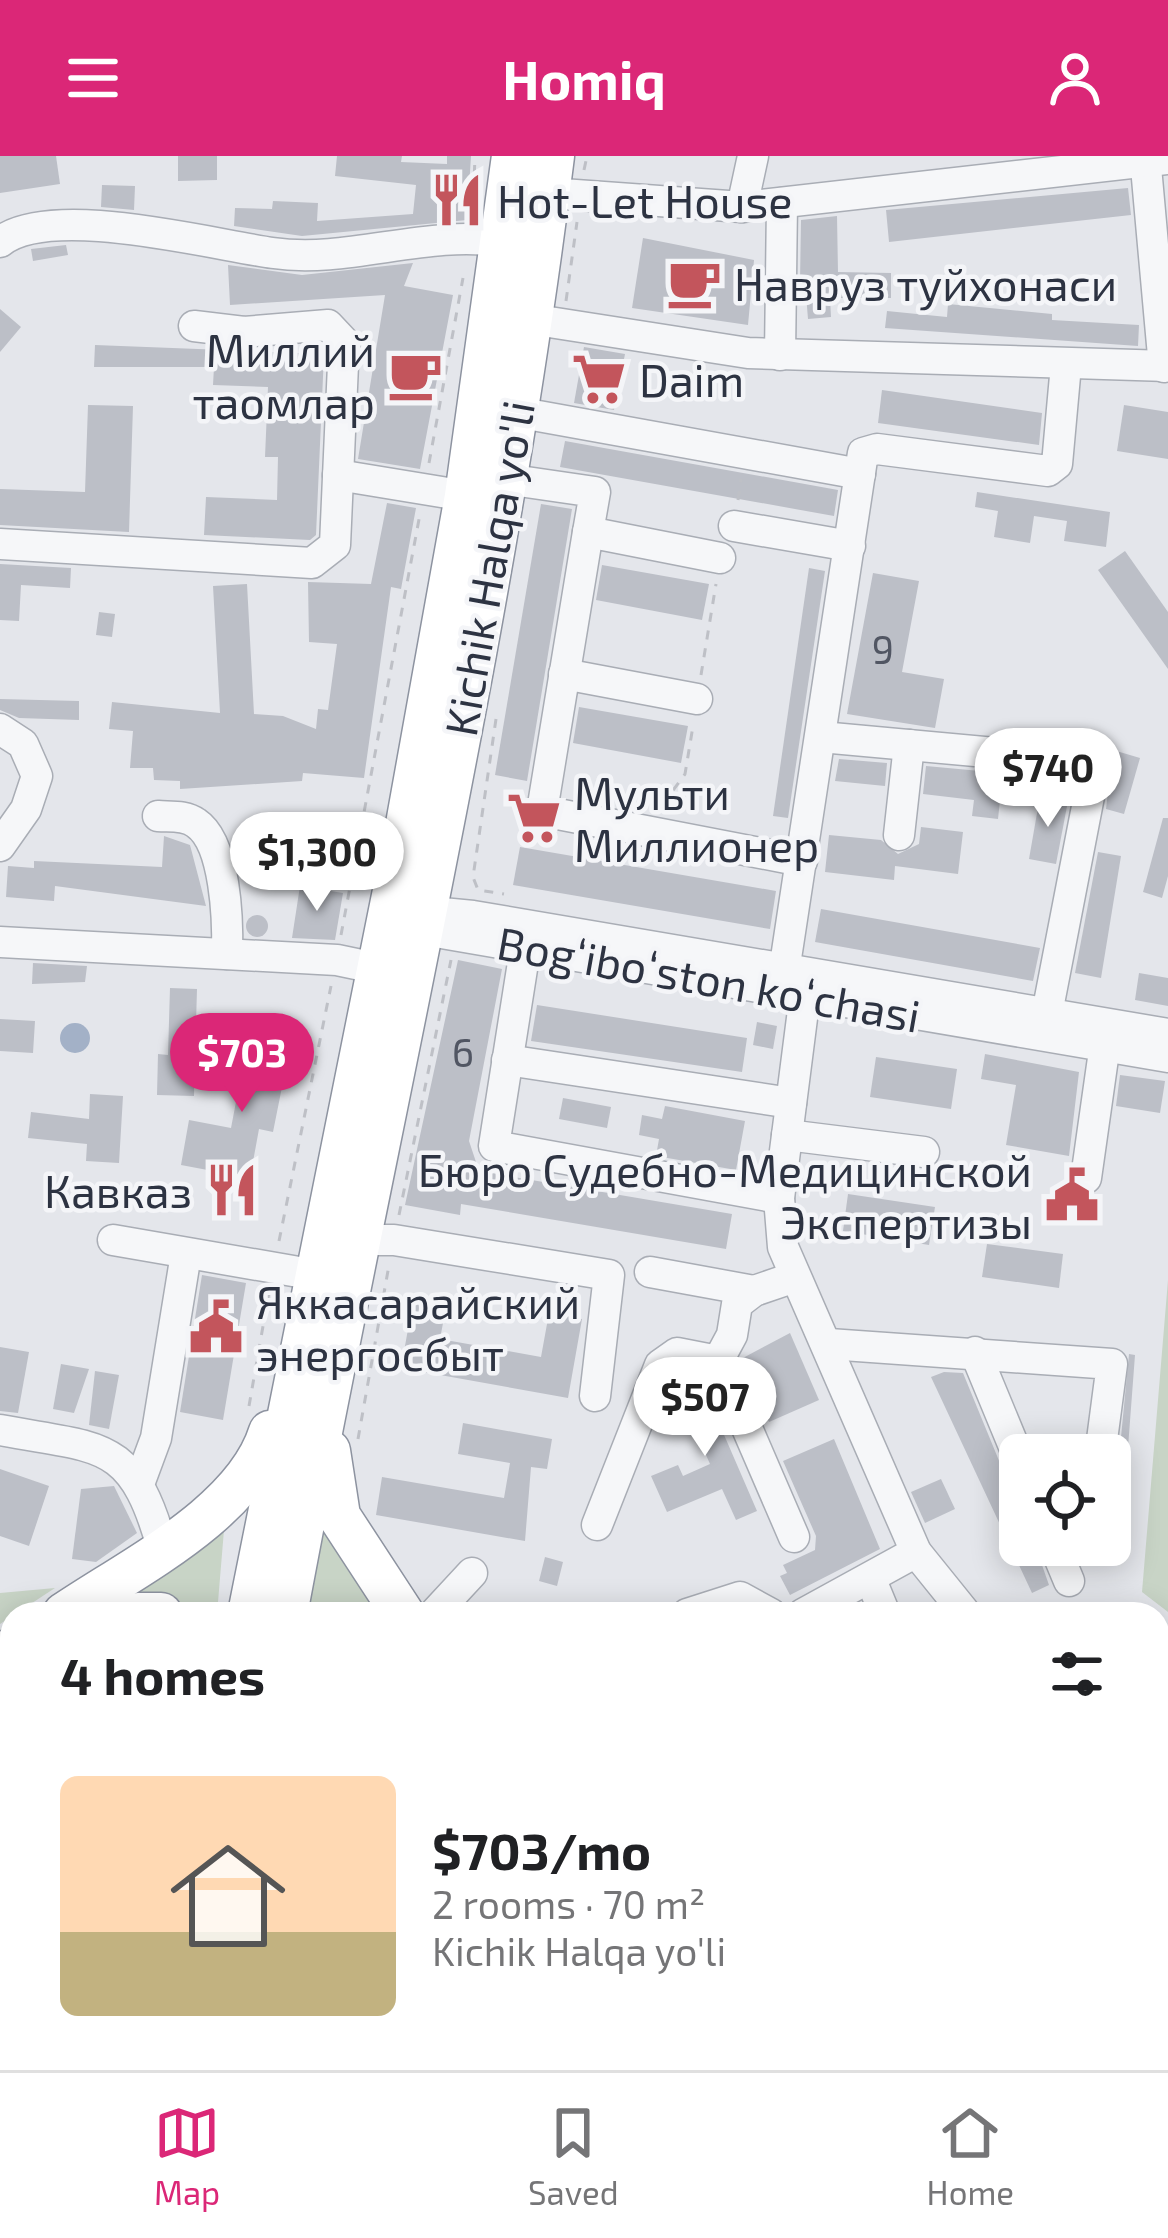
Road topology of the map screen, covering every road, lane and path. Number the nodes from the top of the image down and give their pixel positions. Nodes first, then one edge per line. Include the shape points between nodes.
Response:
1 (476, 156) edge
2 (586, 156) edge
3 (754, 156) edge
4 (1153, 159) edge
5 (541, 178) edge
6 (782, 203) junction
7 (742, 207) junction
8 (488, 239) junction
9 (0, 242) edge
10 (547, 322) junction
11 (194, 326) dead end
12 (780, 355) junction
13 (1066, 365) junction
14 (1166, 367) edge
15 (516, 412) junction
16 (746, 454) junction
17 (860, 474) junction
18 (338, 475) junction
19 (486, 488) junction
20 (424, 489) junction
21 (734, 526) joint
22 (588, 532) junction
23 (0, 544) edge
24 (850, 546) junction
25 (720, 558) joint
26 (564, 674) junction
27 (698, 699) junction
28 (0, 729) edge
29 (821, 737) junction
30 (909, 745) junction
31 (158, 816) dead end
32 (899, 835) dead end
33 (663, 836) junction
34 (0, 846) edge
35 (802, 862) junction
36 (414, 917) junction
37 (527, 936) junction
38 (0, 942) edge
39 (226, 954) junction
40 (337, 960) junction
41 (448, 968) dead end
42 (380, 969) junction
43 (795, 982) junction
44 (1044, 1024) junction
45 (1168, 1034) edge
46 (1107, 1035) junction
47 (1168, 1057) edge
48 (507, 1060) junction
49 (791, 1103) junction
50 (787, 1135) junction
51 (924, 1152) dead end
52 (1086, 1178) dead end
53 (779, 1198) junction
54 (113, 1240) dead end
55 (376, 1240) junction
56 (186, 1253) junction
57 (274, 1267) junction
58 (650, 1272) dead end
59 (316, 1275) junction
60 (795, 1277) junction
61 (754, 1291) junction
62 (829, 1344) junction
63 (975, 1352) junction
64 (718, 1361) junction
65 (347, 1384) junction
66 (595, 1396) dead end
67 (248, 1411) dead end
68 (0, 1430) edge
69 (1009, 1434) edge
70 (1103, 1434) edge
71 (140, 1484) junction
72 (597, 1525) dead end
73 (794, 1537) dead end
74 (162, 1547) junction
75 (916, 1552) junction
76 (1063, 1566) edge
77 (472, 1573) dead end
78 (871, 1580) junction
79 (1069, 1581) dead end
80 (82, 1602) edge
81 (251, 1602) edge
82 (289, 1602) edge
83 (412, 1602) edge
84 (426, 1602) edge
85 (827, 1602) edge
86 (880, 1602) edge
87 (956, 1602) edge

1 - 8 path
2 - 5 path
3 - 7 street
4 - 6 street
4 - 14 street
5 - 7 street
5 - 8 highway, Kichik Halqa yo'li
5 - 10 highway, Kichik Halqa yo'li
5 - 10 path
6 - 7 street
6 - 12 street
8 - 9 street via 283,254 64,223 13,231
8 - 19 highway, Kichik Halqa yo'li
8 - 20 path
10 - 12 street
10 - 15 highway, Kichik Halqa yo'li
11 - 18 street via 338,331
12 - 13 street
13 - 14 street
13 - 17 street via 1057,464 1048,471 870,449
15 - 16 street
15 - 19 highway, Kichik Halqa yo'li
16 - 17 street
16 - 21 path
17 - 24 street
18 - 20 street
18 - 23 street via 335,545 312,562
19 - 20 street
19 - 22 street via 595,491
19 - 36 highway, Kichik Halqa yo'li
20 - 40 path
21 - 24 street
22 - 25 street
22 - 26 street
24 - 29 street
25 - 27 path
26 - 27 street
26 - 33 street via 542,812
27 - 33 path via 686,774 671,793
28 - 34 street via 23,744 38,776
29 - 30 street
29 - 35 street
30 - 32 street
30 - 44 street via 1062,760 1090,787
31 - 39 street via 186,817 213,842 228,914
33 - 35 street
35 - 43 street
36 - 37 street, Bogʻiboʻston koʻchasi
36 - 42 highway, Kichik Halqa yo'li
36 - 55 highway, Kichik Halqa yo'li
37 - 43 street, Bogʻiboʻston koʻchasi
37 - 48 street
38 - 39 street
39 - 40 street
40 - 42 street
40 - 57 path
41 - 55 path
42 - 59 highway, Kichik Halqa yo'li
43 - 44 street, Bogʻiboʻston koʻchasi
43 - 49 street
44 - 46 street, Bogʻiboʻston koʻchasi
45 - 46 street, Bogʻiboʻston koʻchasi
46 - 47 street, Bogʻiboʻston koʻchasi
46 - 52 street
48 - 49 street
48 - 53 street via 494,1146
49 - 50 street
50 - 51 street
50 - 53 street
53 - 60 street
54 - 56 street
55 - 65 highway, Kichik Halqa yo'li
55 - 65 path
55 - 66 street via 610,1275
56 - 57 street
56 - 71 street via 156,1438
57 - 59 street
57 - 67 path
58 - 61 street
59 - 74 highway via 254,1471
59 - 81 highway, Kichik Halqa yo'li
60 - 61 street
60 - 62 street
61 - 64 street via 737,1304
62 - 63 street
62 - 75 street
63 - 69 street
63 - 70 street via 1112,1364
64 - 72 street via 677,1353 660,1365
64 - 73 street
65 - 82 highway, Kichik Halqa yo'li
65 - 83 highway via 334,1504
68 - 71 street via 108,1450
71 - 74 street
74 - 80 highway
75 - 78 street
75 - 87 street
76 - 79 street
77 - 84 street
78 - 85 street
78 - 86 street

